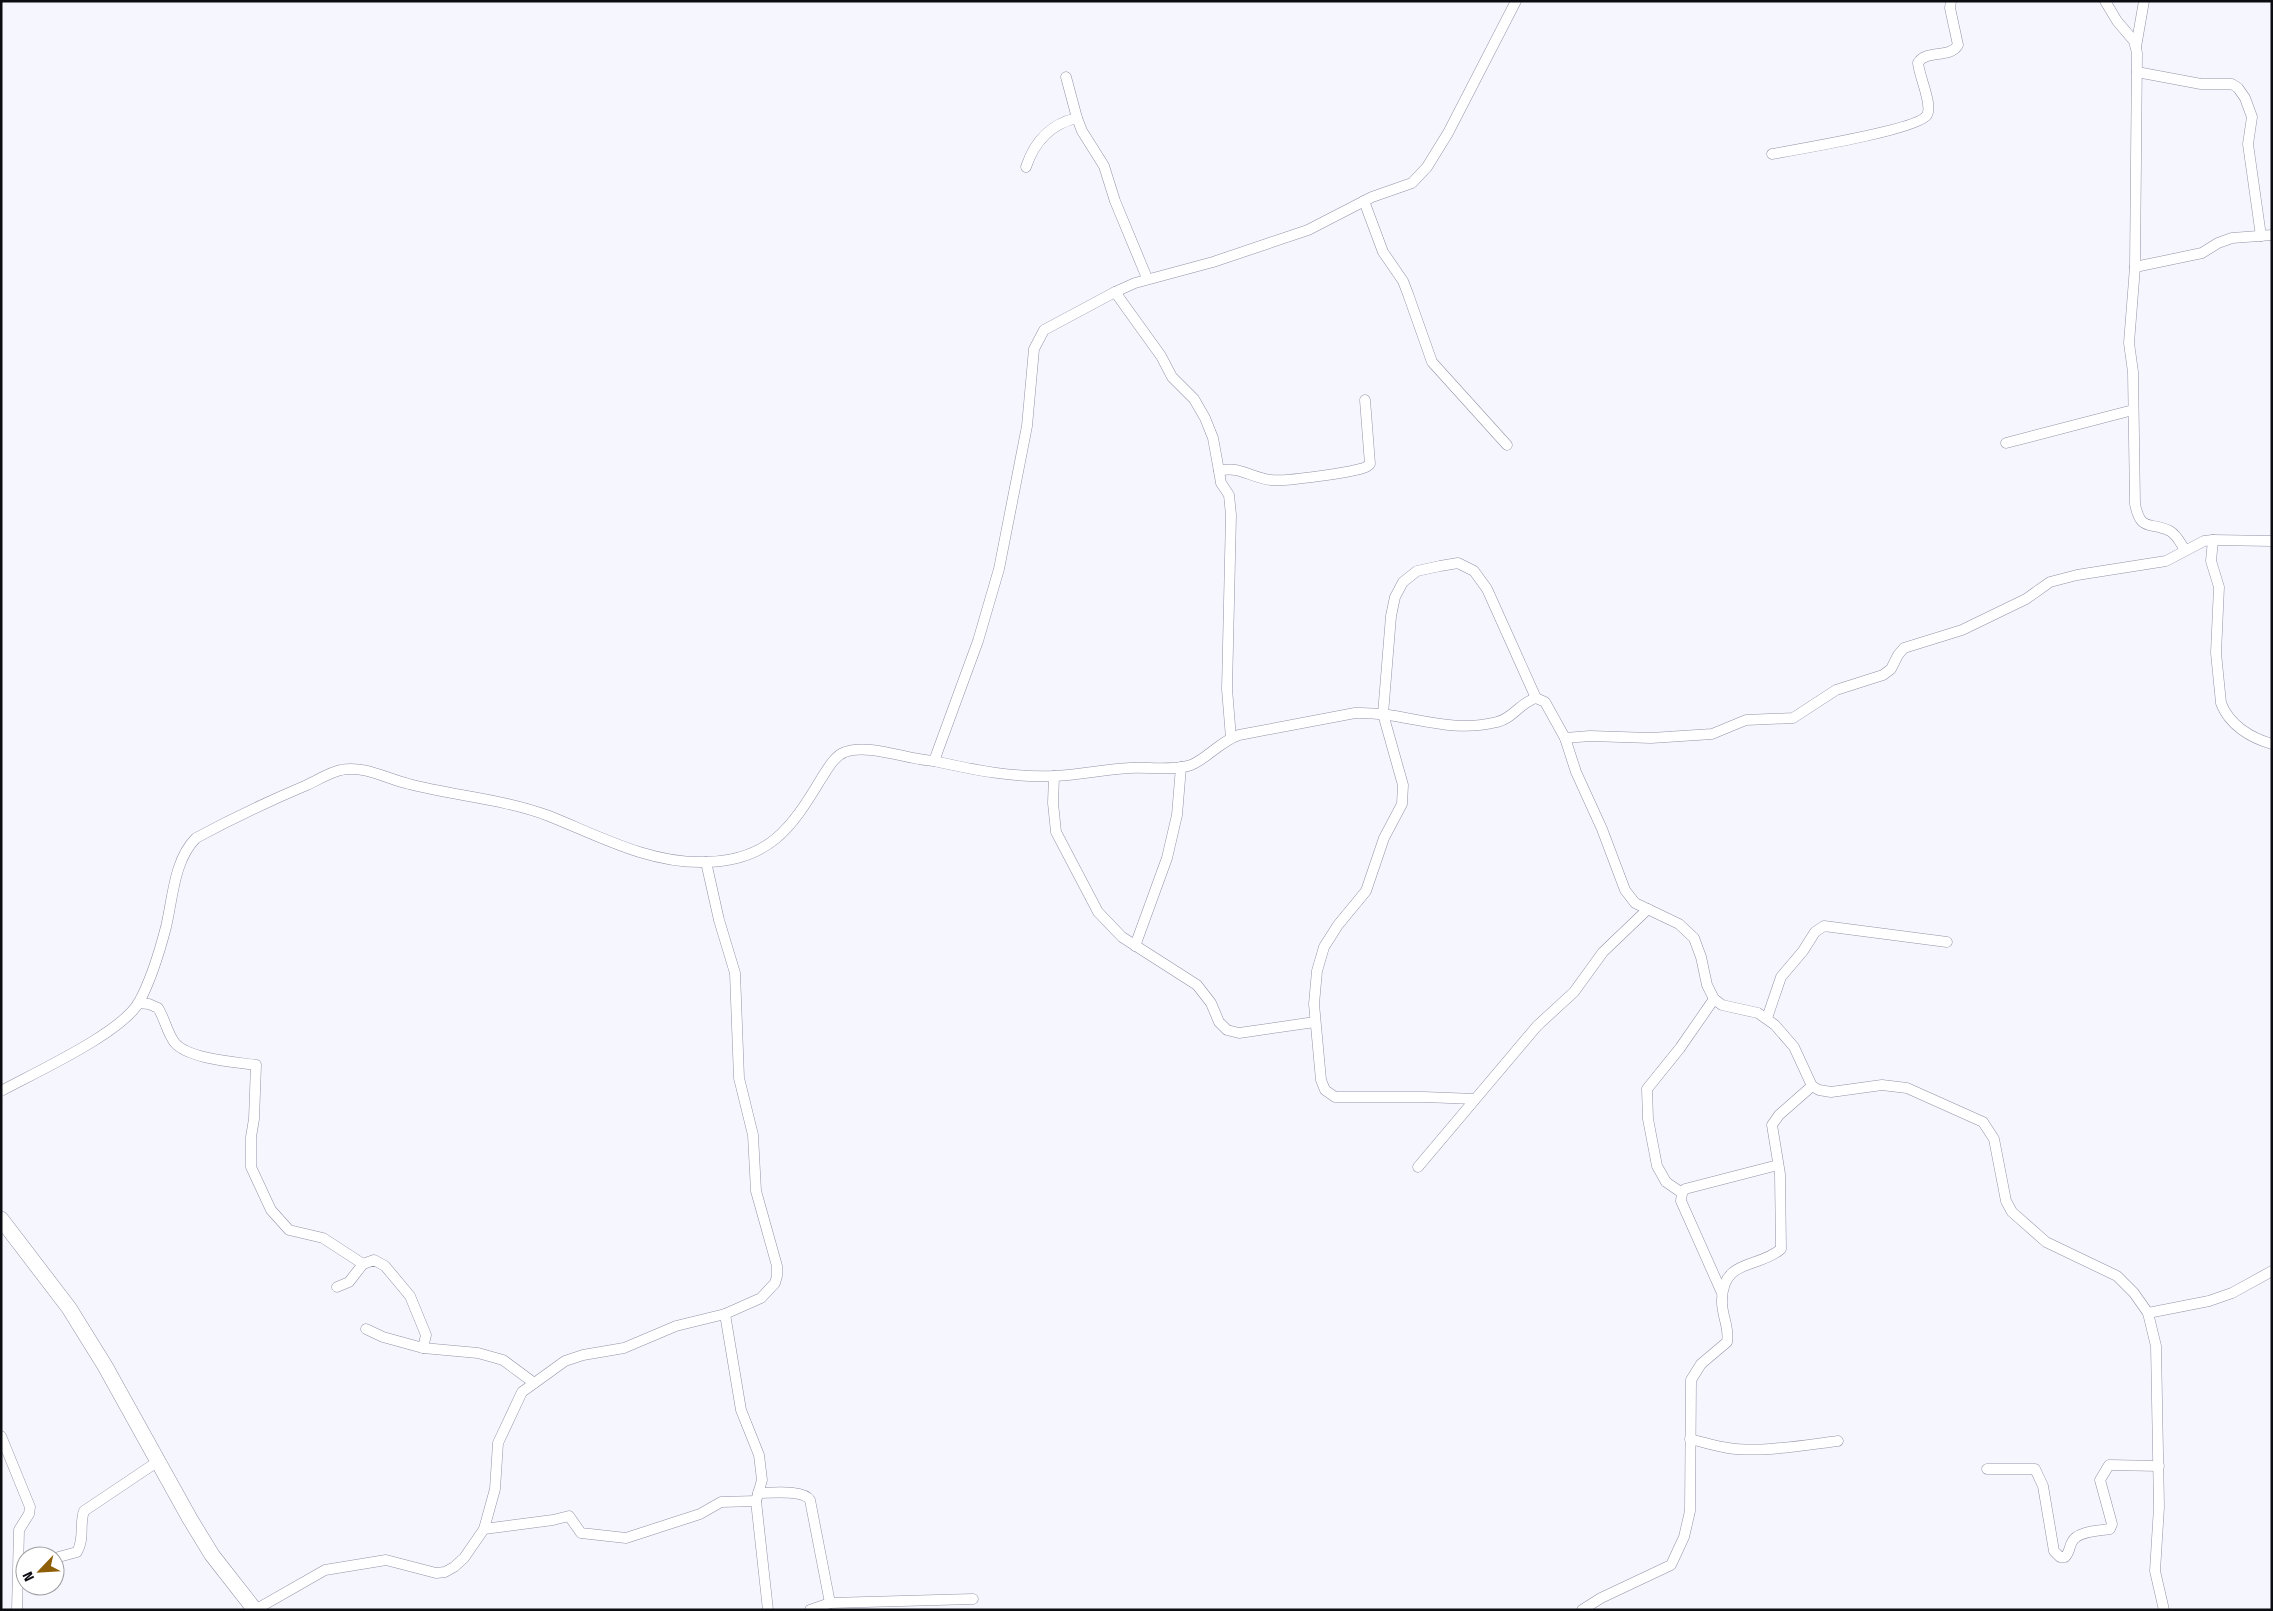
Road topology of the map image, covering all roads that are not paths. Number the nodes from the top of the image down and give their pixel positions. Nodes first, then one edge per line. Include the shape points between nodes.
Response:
1 (1951, 1) edge
2 (2105, 1) edge
3 (2144, 1) edge
4 (1512, 3) edge
5 (2136, 47) junction
6 (2137, 72) junction
7 (1066, 77) dead end
8 (1077, 118) junction
9 (1772, 154) dead end
10 (1026, 167) dead end
11 (1364, 201) junction
12 (2266, 235) edge
13 (2135, 267) junction
14 (1146, 278) junction
15 (1114, 292) junction
16 (1365, 400) dead end
17 (2133, 410) junction
18 (2006, 443) dead end
19 (1507, 445) dead end
20 (1219, 471) junction
21 (2213, 540) junction
22 (2272, 541) edge
23 (2185, 550) junction
24 (1536, 698) junction
25 (1383, 714) junction
26 (1231, 738) junction
27 (1565, 738) junction
28 (2272, 744) edge
29 (934, 761) junction
30 (1181, 767) junction
31 (1054, 776) junction
32 (706, 862) junction
33 (1648, 909) junction
34 (1948, 942) dead end
35 (1135, 946) junction
36 (1714, 999) junction
37 (138, 1003) junction
38 (1767, 1018) junction
39 (1316, 1022) junction
40 (1812, 1086) junction
41 (1, 1090) edge
42 (1475, 1099) junction
43 (1778, 1165) junction
44 (1418, 1167) dead end
45 (1682, 1193) junction
46 (1, 1219) edge
47 (364, 1264) junction
48 (2272, 1271) edge
49 (338, 1287) dead end
50 (1722, 1293) junction
51 (2148, 1313) junction
52 (725, 1314) junction
53 (366, 1329) dead end
54 (423, 1348) junction
55 (534, 1382) junction
56 (1, 1436) edge
57 (1690, 1439) junction
58 (1838, 1440) dead end
59 (157, 1462) junction
60 (2158, 1466) junction
61 (1987, 1469) dead end
62 (757, 1497) junction
63 (484, 1528) junction
64 (20, 1546) edge
65 (65, 1555) edge
66 (18, 1596) edge
67 (974, 1599) dead end
68 (830, 1603) junction
69 (17, 1610) edge
70 (255, 1610) edge
71 (768, 1610) edge
72 (810, 1610) edge
73 (1582, 1610) edge
74 (2164, 1610) edge

1 - 9 street via 1958,45 1953,50 1924,57 1918,63 1929,108 1924,119 1883,132
2 - 5 street
3 - 5 street
4 - 11 street via 1458,114 1427,167 1412,182
5 - 6 street
6 - 12 street via 2201,84 2232,84 2238,88 2252,117 2248,144
6 - 13 street
7 - 8 street
8 - 10 street via 1040,138
8 - 14 street via 1104,166
11 - 14 street via 1308,230 1213,262
11 - 19 street via 1384,252 1403,281 1432,362
12 - 13 street via 2232,238 2202,253
13 - 17 street via 2129,343
14 - 15 street
15 - 20 street via 1161,356 1172,377 1194,399 1214,438
15 - 29 street via 1044,330 1036,342 1028,393 1027,426 999,568 978,641
16 - 20 street via 1370,464 1366,467 1284,480 1269,480 1237,469
17 - 18 street
17 - 23 street via 2138,517 2142,523 2170,531
20 - 26 street via 1231,515 1227,690
21 - 22 street
21 - 23 street
21 - 28 street via 2211,561 2219,587 2216,653 2221,703 2246,734
23 - 27 street via 2166,561 2050,582 2026,599 1962,630 1904,648 1891,669 1883,675 1836,690 1793,718 1746,720 1712,734
24 - 25 street via 1501,721 1470,726 1424,723
24 - 25 street via 1487,589 1474,571 1458,563 1417,571 1403,582 1395,597
24 - 27 street via 1545,702
25 - 26 street via 1355,713
25 - 39 street via 1403,786 1402,804 1384,838 1366,891 1338,924 1324,947 1317,971
26 - 30 street via 1197,762
27 - 33 street via 1626,890 1635,903
29 - 31 street via 974,770
29 - 32 street via 869,750 845,752 828,767 795,820 773,843 746,857
30 - 31 street via 1129,768
30 - 35 street via 1177,815 1167,858
31 - 35 street via 1056,832 1098,912
32 - 37 street via 683,862 631,849 549,816 500,802 407,784 367,771 340,770 257,806 196,838 188,846 180,863 161,944
32 - 52 street via 735,973 739,1078 753,1135 756,1191 777,1266 777,1276 768,1292
33 - 36 street via 1679,924 1694,938
33 - 42 street via 1603,952 1574,992 1537,1026
34 - 38 street via 1824,926 1782,977
35 - 39 street via 1197,985 1227,1030 1239,1034
36 - 38 street via 1722,1005 1749,1010
36 - 45 street via 1647,1089 1656,1166 1666,1182
37 - 41 street via 97,1039
37 - 47 street via 158,1008 170,1035 182,1049 256,1065 251,1167 270,1210 289,1230 323,1238
38 - 40 street via 1794,1046
39 - 42 street via 1321,1080 1325,1090 1335,1097
40 - 43 street via 1772,1125
40 - 51 street via 1824,1092 1882,1085 1907,1088 1984,1122 1994,1139 2006,1201 2012,1212 2046,1242 2117,1276
42 - 44 street
43 - 45 street via 1685,1189
43 - 50 street via 1781,1249 1733,1271 1727,1277
45 - 50 street via 1682,1201
46 - 59 main road via 69,1308
47 - 49 street via 349,1282
47 - 54 street via 374,1260 385,1266 410,1296 426,1336
48 - 51 street via 2232,1293 2209,1301
50 - 57 street via 1728,1340 1701,1364 1691,1380
51 - 60 street via 2156,1346
52 - 55 street via 676,1326 624,1348 571,1358
52 - 62 street via 740,1410 759,1455 762,1480
53 - 54 street
54 - 55 street via 478,1353 503,1360
55 - 63 street via 522,1392 498,1443 495,1489
56 - 64 street via 30,1508 19,1530
57 - 58 street via 1730,1448 1794,1446
57 - 73 street via 1688,1523 1673,1563
59 - 65 street via 84,1511 81,1519 82,1544 77,1552
59 - 70 main road via 212,1554
60 - 61 street via 2109,1464 2100,1480 2112,1524 2110,1530 2078,1535 2066,1557 2060,1557 2054,1551 2043,1486 2035,1469
60 - 74 street via 2155,1571
62 - 63 street via 721,1502 700,1514 626,1538 581,1533 569,1516
62 - 68 street via 797,1493 809,1498
62 - 71 street
63 - 70 street via 464,1558 445,1572 436,1573 386,1560 325,1570
66 - 69 street
67 - 68 street
68 - 72 street

